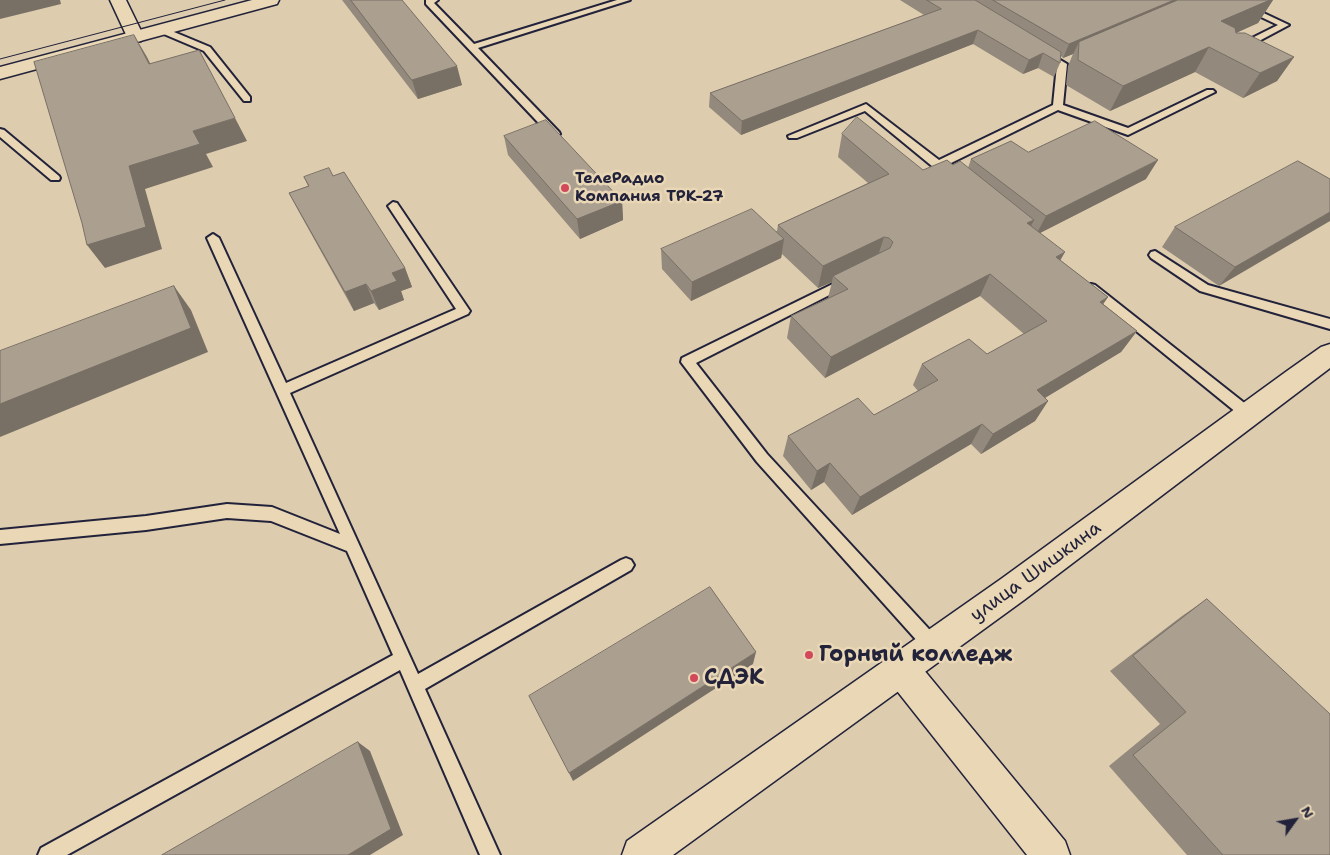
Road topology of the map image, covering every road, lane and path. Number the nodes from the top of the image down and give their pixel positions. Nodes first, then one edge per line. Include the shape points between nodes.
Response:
1 (118, 0) edge
2 (271, 0) edge
3 (430, 0) edge
4 (626, 0) edge
5 (1229, 0) edge
6 (162, 30) junction
7 (135, 37) junction
8 (473, 47) junction
9 (1038, 49) edge
10 (1234, 50) edge
11 (0, 73) edge
12 (1210, 92) dead end
13 (247, 99) dead end
14 (1058, 106) junction
15 (0, 132) edge
16 (793, 136) dead end
17 (564, 144) edge
18 (938, 165) junction
19 (55, 178) dead end
20 (953, 178) edge
21 (393, 206) dead end
22 (213, 238) dead end
23 (1155, 255) dead end
24 (861, 274) edge
25 (1084, 283) edge
26 (1330, 324) edge
27 (1330, 354) edge
28 (283, 390) junction
29 (1247, 413) junction
30 (0, 537) edge
31 (353, 546) junction
32 (626, 565) dead end
33 (934, 647) junction
34 (403, 659) junction
35 (902, 670) junction
36 (415, 684) junction
37 (48, 855) edge
38 (490, 855) edge
39 (641, 855) edge
40 (1052, 855) edge

1 - 7 main road
2 - 6 main road
3 - 8 lane
4 - 8 lane
5 - 10 lane via 1285,25
6 - 7 main road
6 - 13 lane via 207,49
7 - 11 main road
8 - 17 lane
9 - 14 lane via 1067,62
12 - 14 lane via 1128,132
14 - 18 lane
15 - 19 lane
16 - 18 lane via 866,107
18 - 20 lane
21 - 28 lane via 464,311
22 - 28 lane
23 - 26 lane via 1204,288
24 - 33 lane via 687,362 762,458
25 - 29 lane
27 - 29 main road, улица Шишкина
28 - 31 lane
29 - 33 main road, улица Шишкина
30 - 31 lane via 146,523 228,511 272,514
31 - 34 lane
32 - 36 lane
33 - 35 main road, улица Шишкина
34 - 36 lane
34 - 37 lane
35 - 39 main road, улица Шишкина
35 - 40 main road
36 - 38 lane

